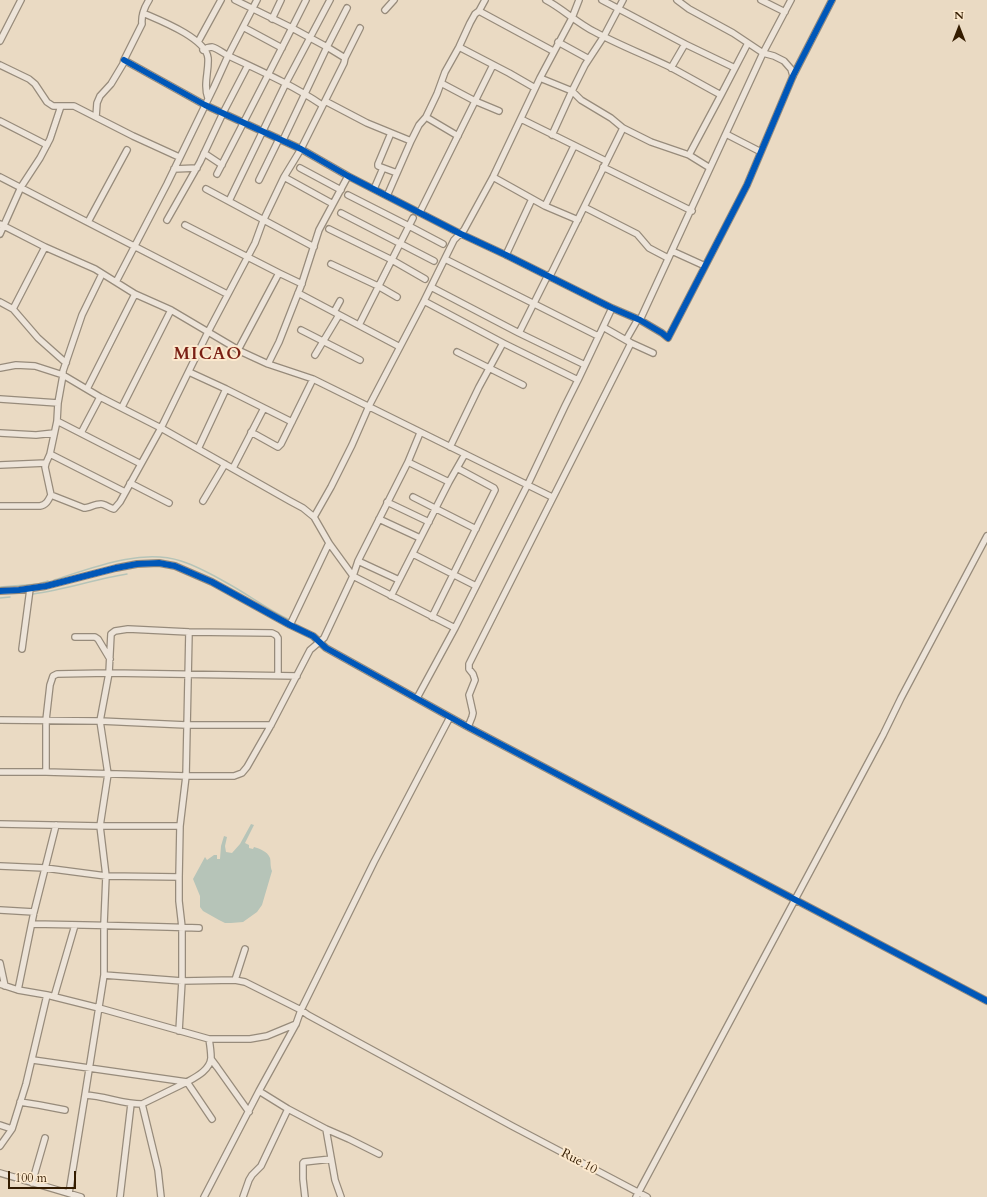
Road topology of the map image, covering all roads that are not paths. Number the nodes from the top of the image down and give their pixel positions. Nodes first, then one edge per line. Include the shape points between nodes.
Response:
1 (21, 0) edge
2 (148, 0) edge
3 (221, 0) edge
4 (235, 0) edge
5 (257, 0) edge
6 (281, 0) edge
7 (306, 0) edge
8 (330, 0) edge
9 (394, 0) edge
10 (485, 0) edge
11 (546, 0) edge
12 (579, 0) edge
13 (602, 0) edge
14 (623, 0) edge
15 (677, 0) edge
16 (761, 0) edge
17 (791, 0) edge
18 (832, 0) edge
19 (347, 8) dead end
20 (618, 8) junction
21 (252, 9) junction
22 (385, 10) dead end
23 (479, 12) junction
24 (785, 12) junction
25 (143, 13) junction
26 (572, 18) junction
27 (272, 19) junction
28 (243, 27) junction
29 (292, 28) junction
30 (360, 28) dead end
31 (604, 36) junction
32 (310, 38) junction
33 (0, 41) edge
34 (198, 42) junction
35 (558, 42) junction
36 (748, 42) junction
37 (684, 44) junction
38 (327, 47) junction
39 (459, 47) junction
40 (282, 48) junction
41 (203, 50) junction
42 (554, 51) junction
43 (763, 53) junction
44 (228, 56) junction
45 (345, 58) junction
46 (589, 59) junction
47 (124, 60) junction
48 (0, 65) edge
49 (248, 65) junction
50 (493, 65) junction
51 (671, 68) junction
52 (735, 68) junction
53 (269, 74) junction
54 (793, 76) junction
55 (540, 78) junction
56 (441, 83) junction
57 (286, 84) junction
58 (535, 88) junction
59 (572, 91) junction
60 (305, 94) junction
61 (721, 95) junction
62 (208, 98) junction
63 (475, 101) junction
64 (323, 103) junction
65 (205, 105) junction
66 (61, 106) junction
67 (499, 111) dead end
68 (223, 113) junction
69 (96, 117) junction
70 (426, 117) junction
71 (521, 120) junction
72 (0, 121) edge
73 (243, 122) junction
74 (623, 128) junction
75 (262, 131) junction
76 (391, 133) junction
77 (726, 134) junction
78 (552, 135) junction
79 (458, 136) junction
80 (281, 140) junction
81 (411, 141) junction
82 (47, 145) junction
83 (574, 146) junction
84 (300, 149) junction
85 (127, 150) dead end
86 (761, 152) junction
87 (204, 153) junction
88 (689, 155) junction
89 (179, 157) junction
90 (606, 161) junction
91 (222, 165) junction
92 (603, 167) junction
93 (197, 168) junction
94 (300, 168) dead end
95 (383, 168) junction
96 (710, 168) junction
97 (174, 169) junction
98 (397, 173) junction
99 (218, 174) dead end
100 (348, 176) junction
101 (0, 177) edge
102 (284, 177) junction
103 (493, 178) junction
104 (259, 180) dead end
105 (21, 187) junction
106 (206, 189) dead end
107 (374, 189) junction
108 (341, 190) junction
109 (348, 195) dead end
110 (387, 196) junction
111 (532, 200) junction
112 (229, 201) junction
113 (333, 204) junction
114 (545, 206) junction
115 (584, 207) junction
116 (692, 211) junction
117 (420, 212) junction
118 (341, 213) dead end
119 (413, 218) dead end
120 (167, 220) dead end
121 (264, 220) junction
122 (578, 220) junction
123 (88, 222) junction
124 (2, 225) edge
125 (186, 225) dead end
126 (409, 226) junction
127 (329, 230) dead end
128 (0, 234) edge
129 (461, 234) junction
130 (400, 244) junction
131 (443, 244) dead end
132 (134, 245) junction
133 (45, 247) junction
134 (314, 247) junction
135 (672, 251) junction
136 (506, 255) junction
137 (248, 256) junction
138 (668, 258) junction
139 (445, 259) junction
140 (392, 260) junction
141 (434, 261) dead end
142 (331, 264) dead end
143 (705, 266) junction
144 (279, 273) junction
145 (102, 274) junction
146 (549, 276) junction
147 (425, 279) dead end
148 (116, 282) junction
149 (302, 284) junction
150 (378, 286) junction
151 (431, 287) junction
152 (298, 293) junction
153 (135, 294) junction
154 (228, 294) junction
155 (396, 297) dead end
156 (340, 301) dead end
157 (0, 302) edge
158 (424, 302) junction
159 (533, 303) junction
160 (612, 308) junction
161 (13, 310) junction
162 (171, 310) junction
163 (337, 314) junction
164 (639, 319) junction
165 (359, 325) junction
166 (603, 327) junction
167 (301, 330) dead end
168 (208, 332) junction
169 (519, 333) junction
170 (598, 336) junction
171 (324, 342) junction
172 (629, 342) junction
173 (503, 343) junction
174 (400, 347) junction
175 (238, 350) junction
176 (457, 352) dead end
177 (653, 353) dead end
178 (315, 356) dead end
179 (360, 360) dead end
180 (66, 363) junction
181 (268, 364) junction
182 (585, 365) junction
183 (0, 368) edge
184 (490, 368) junction
185 (189, 372) junction
186 (63, 375) junction
187 (313, 379) junction
188 (578, 380) junction
189 (523, 385) dead end
190 (87, 389) junction
191 (226, 389) junction
192 (100, 396) junction
193 (0, 399) edge
194 (58, 403) junction
195 (369, 406) junction
196 (122, 407) junction
197 (264, 408) junction
198 (57, 421) junction
199 (292, 422) junction
200 (161, 428) junction
201 (251, 432) junction
202 (0, 433) edge
203 (54, 433) junction
204 (81, 433) junction
205 (420, 433) junction
206 (450, 447) junction
207 (198, 449) junction
208 (50, 454) junction
209 (465, 454) junction
210 (408, 462) junction
211 (46, 463) junction
212 (141, 464) junction
213 (225, 464) junction
214 (0, 466) edge
215 (232, 468) junction
216 (457, 468) junction
217 (449, 482) junction
218 (130, 483) junction
219 (528, 484) junction
220 (125, 492) junction
221 (51, 495) junction
222 (413, 497) dead end
223 (552, 497) junction
224 (203, 501) dead end
225 (387, 502) junction
226 (169, 503) dead end
227 (0, 506) edge
228 (435, 509) junction
229 (314, 517) junction
230 (379, 519) junction
231 (428, 522) junction
232 (476, 529) junction
233 (987, 536) edge
234 (420, 538) junction
235 (329, 543) junction
236 (413, 554) junction
237 (358, 561) junction
238 (453, 575) junction
239 (353, 576) junction
240 (399, 580) junction
241 (476, 586) junction
242 (30, 589) junction
243 (0, 591) edge
244 (391, 596) junction
245 (432, 617) junction
246 (290, 625) junction
247 (455, 628) junction
248 (189, 632) junction
249 (75, 637) dead end
250 (319, 642) junction
251 (22, 649) dead end
252 (110, 660) junction
253 (109, 673) junction
254 (188, 674) junction
255 (278, 675) junction
256 (297, 676) junction
257 (417, 698) junction
258 (450, 717) junction
259 (0, 720) edge
260 (46, 720) junction
261 (100, 721) junction
262 (186, 724) junction
263 (271, 724) junction
264 (468, 727) junction
265 (0, 772) edge
266 (46, 772) junction
267 (108, 774) junction
268 (186, 776) junction
269 (0, 824) edge
270 (56, 825) junction
271 (100, 826) junction
272 (180, 826) junction
273 (0, 866) edge
274 (45, 868) junction
275 (106, 876) junction
276 (179, 877) junction
277 (795, 900) junction
278 (0, 910) edge
279 (34, 912) junction
280 (32, 924) junction
281 (104, 924) junction
282 (75, 925) junction
283 (182, 927) junction
284 (199, 928) dead end
285 (245, 949) dead end
286 (0, 963) edge
287 (104, 975) junction
288 (235, 980) junction
289 (182, 981) junction
290 (3, 985) edge
291 (18, 990) junction
292 (47, 995) junction
293 (54, 997) junction
294 (987, 1001) edge
295 (99, 1008) junction
296 (301, 1010) junction
297 (296, 1024) junction
298 (179, 1031) junction
299 (209, 1039) junction
300 (211, 1059) junction
301 (33, 1060) junction
302 (90, 1068) junction
303 (187, 1082) junction
304 (259, 1092) junction
305 (85, 1095) junction
306 (20, 1102) junction
307 (131, 1104) junction
308 (142, 1104) junction
309 (288, 1109) junction
310 (64, 1110) dead end
311 (249, 1112) junction
312 (212, 1119) dead end
313 (0, 1125) edge
314 (12, 1129) junction
315 (326, 1129) junction
316 (45, 1138) dead end
317 (0, 1146) edge
318 (379, 1154) dead end
319 (331, 1159) junction
320 (0, 1172) edge
321 (32, 1182) junction
322 (69, 1193) junction
323 (637, 1195) edge
324 (81, 1197) edge
325 (120, 1197) edge
326 (161, 1197) edge
327 (204, 1197) edge
328 (243, 1197) edge
329 (305, 1197) edge
330 (341, 1197) edge
331 (647, 1197) edge

1 - 33 street
2 - 25 street
3 - 34 street
4 - 21 street
5 - 21 street
6 - 27 street
7 - 29 street
8 - 32 street
9 - 22 street
10 - 23 street
11 - 26 street
12 - 26 street
13 - 20 street
14 - 20 street
15 - 36 street
16 - 24 street
17 - 24 street
18 - 54 street
19 - 38 street
20 - 31 street
20 - 37 street
21 - 27 street
21 - 28 street
23 - 39 street via 473,17
23 - 42 street
24 - 43 street
25 - 34 street via 178,29
25 - 47 street via 142,24
26 - 31 street
26 - 35 street
27 - 29 street
28 - 40 street
28 - 44 street
29 - 32 street
29 - 40 street
30 - 45 street
31 - 46 street
31 - 51 street
32 - 38 street
32 - 57 street
34 - 41 street
35 - 42 street
35 - 46 street
36 - 43 street
36 - 52 street
37 - 51 street
37 - 52 street
38 - 45 street
38 - 60 street
39 - 50 street
39 - 56 street
40 - 53 street
41 - 44 street via 207,47 214,48
41 - 62 street via 208,60 205,87
42 - 55 street
43 - 54 street via 784,61
43 - 77 street
44 - 49 street
44 - 62 street
45 - 64 street
46 - 59 street
47 - 65 street
47 - 69 street via 111,84 100,96
48 - 66 street via 29,79 47,102 53,106
49 - 53 street
49 - 68 street
50 - 58 street
50 - 63 street
51 - 61 street
52 - 61 street
53 - 57 street
53 - 73 street
54 - 86 street
55 - 58 street
55 - 59 street
56 - 63 street
56 - 70 street
57 - 60 street
57 - 75 street
58 - 71 street
59 - 74 street
59 - 78 street
60 - 64 street
60 - 80 street
61 - 88 street
62 - 65 street
63 - 67 street
63 - 79 street
64 - 76 street
64 - 84 street
65 - 68 street
65 - 89 street
66 - 69 street via 74,106
66 - 82 street
68 - 73 street
68 - 87 street
69 - 89 street
70 - 79 street
70 - 81 street
71 - 78 street
71 - 103 street
72 - 82 street
73 - 75 street
73 - 91 street
74 - 88 street via 651,142
74 - 90 street
75 - 80 street
75 - 112 street
76 - 81 street
76 - 95 street via 378,163 378,166
77 - 86 street
77 - 96 street
78 - 83 street
79 - 117 street
80 - 84 street
80 - 104 street
81 - 98 street
82 - 105 street
83 - 90 street
83 - 114 street
84 - 100 street
84 - 102 street
85 - 123 street
86 - 143 street
87 - 91 street
87 - 93 street
88 - 96 street
89 - 97 street
90 - 92 street
91 - 99 street
92 - 115 street
92 - 116 street
93 - 97 street
93 - 120 street
94 - 108 street
95 - 98 street
95 - 107 street
96 - 116 street
97 - 132 street
98 - 110 street
100 - 107 street
100 - 108 street
101 - 105 street
102 - 113 street
102 - 121 street
103 - 111 street
103 - 129 street
105 - 123 street
105 - 124 street
106 - 112 street
107 - 110 street
108 - 113 street
109 - 126 street
110 - 117 street
111 - 114 street
111 - 136 street
112 - 121 street
113 - 134 street
114 - 122 street
115 - 122 street
115 - 138 street via 637,234 649,248
116 - 135 street
117 - 129 street
118 - 130 street
119 - 126 street
121 - 134 street
121 - 137 street
122 - 146 street
123 - 132 street
124 - 128 street
124 - 133 street
125 - 137 street
126 - 130 street
126 - 131 street
127 - 140 street
129 - 136 street
129 - 139 street via 454,240
130 - 140 street
130 - 141 street
132 - 148 street
132 - 154 street
133 - 145 street
133 - 161 street
134 - 149 street
135 - 138 street
135 - 143 street
136 - 146 street
137 - 144 street
137 - 154 street
138 - 164 street
139 - 151 street
139 - 159 street
140 - 147 street
140 - 150 street
142 - 150 street
143 - 164 street via 668,338
144 - 149 street
144 - 175 street
145 - 148 street
145 - 180 street via 82,315
146 - 159 street
146 - 160 street
148 - 153 street
149 - 152 street
150 - 155 street
150 - 165 street
151 - 158 street
151 - 169 street
152 - 163 street
152 - 181 street
153 - 162 street
153 - 190 street
154 - 168 street
156 - 163 street
157 - 161 street
158 - 173 street
158 - 174 street
159 - 169 street
159 - 170 street
160 - 164 street
160 - 166 street
161 - 180 street via 38,338
162 - 168 street
162 - 196 street
163 - 165 street
163 - 171 street
164 - 172 street
165 - 174 street
166 - 170 street
166 - 172 street
167 - 171 street
168 - 175 street
168 - 185 street
169 - 182 street
170 - 182 street
171 - 178 street
171 - 179 street
172 - 177 street
172 - 223 street
173 - 184 street
173 - 188 street
174 - 195 street
175 - 181 street
176 - 184 street
180 - 186 street
181 - 187 street
182 - 188 street
183 - 186 street via 16,364 35,366
184 - 189 street
184 - 206 street
185 - 191 street
185 - 200 street
186 - 190 street
186 - 194 street
187 - 195 street
187 - 199 street
188 - 219 street
190 - 192 street
191 - 197 street
191 - 207 street
192 - 196 street
192 - 204 street
193 - 194 street
194 - 198 street
195 - 205 street
195 - 229 street via 352,445
196 - 200 street
197 - 199 street
197 - 201 street
198 - 203 street
198 - 204 street
199 - 201 street via 278,447
200 - 207 street
200 - 212 street
201 - 215 street
202 - 203 street
203 - 208 street
204 - 212 street
205 - 206 street
205 - 210 street
206 - 209 street
207 - 213 street
208 - 211 street
208 - 220 street
209 - 216 street
209 - 219 street
210 - 217 street
210 - 225 street
211 - 214 street
211 - 221 street
212 - 218 street
213 - 215 street
213 - 224 street
215 - 229 street via 303,508
216 - 217 street
216 - 232 street via 495,490
217 - 228 street
218 - 220 street
218 - 226 street
219 - 223 street
219 - 241 street
220 - 221 street via 114,509 103,504 84,508
221 - 227 street via 47,502 40,506
222 - 228 street
223 - 264 street via 469,664 475,680 469,695 473,713
225 - 230 street
225 - 231 street
228 - 231 street
228 - 232 street
229 - 235 street
230 - 234 street
230 - 237 street
231 - 234 street
232 - 238 street
233 - 277 street
234 - 236 street
235 - 239 street
235 - 246 street
236 - 238 street
236 - 240 street
237 - 239 street
237 - 240 street
238 - 241 street
238 - 245 street
239 - 244 street
239 - 250 street via 324,638
240 - 244 street
241 - 247 street
242 - 243 street
242 - 246 street via 116,568 159,563 175,566 212,582
242 - 251 street
244 - 245 street
245 - 247 street
246 - 250 street via 313,636
247 - 257 street
248 - 252 street via 128,629 115,631 112,634
248 - 254 street
248 - 255 street via 272,633 278,638
249 - 252 street via 95,637
250 - 256 street via 310,650
250 - 257 street
252 - 253 street
253 - 254 street
253 - 260 street via 53,676
253 - 261 street
254 - 255 street
254 - 262 street
255 - 256 street
256 - 263 street
257 - 258 street
258 - 264 street
258 - 296 street via 374,862
259 - 260 street
260 - 261 street
260 - 266 street
261 - 262 street
261 - 267 street
262 - 263 street
262 - 268 street
263 - 268 street via 242,773 234,776
264 - 277 street
265 - 266 street
266 - 267 street
267 - 268 street
267 - 271 street
268 - 272 street
269 - 270 street
270 - 271 street
270 - 274 street
271 - 272 street
271 - 275 street
272 - 276 street
273 - 274 street
274 - 275 street
274 - 279 street
275 - 276 street
275 - 281 street
276 - 283 street
277 - 294 street
277 - 323 street
278 - 279 street
279 - 280 street
280 - 282 street
280 - 291 street
281 - 282 street
281 - 283 street
281 - 287 street
282 - 293 street
283 - 284 street
283 - 289 street
285 - 288 street
286 - 290 street
287 - 289 street, Rue 10
287 - 295 street
288 - 289 street, Rue 10
288 - 296 street, Rue 10 via 245,982
289 - 298 street
290 - 291 street
291 - 292 street
292 - 293 street
292 - 301 street
293 - 295 street
295 - 298 street
295 - 302 street
296 - 297 street
296 - 323 street, Rue 10
297 - 299 street via 267,1036 250,1039
297 - 304 street
298 - 299 street
299 - 300 street
300 - 303 street via 201,1073
300 - 311 street
301 - 302 street
301 - 306 street
302 - 303 street
302 - 305 street
303 - 308 street
303 - 312 street
304 - 309 street
304 - 311 street
305 - 307 street
305 - 322 street
306 - 310 street
306 - 314 street
307 - 308 street
307 - 325 street
308 - 326 street via 158,1170
309 - 315 street
309 - 328 street via 260,1166 249,1180
311 - 327 street
313 - 314 street
314 - 317 street
315 - 318 street
315 - 319 street
316 - 321 street
319 - 329 street via 303,1163
319 - 330 street
320 - 321 street
321 - 322 street
322 - 324 street
323 - 331 street, Rue 10

